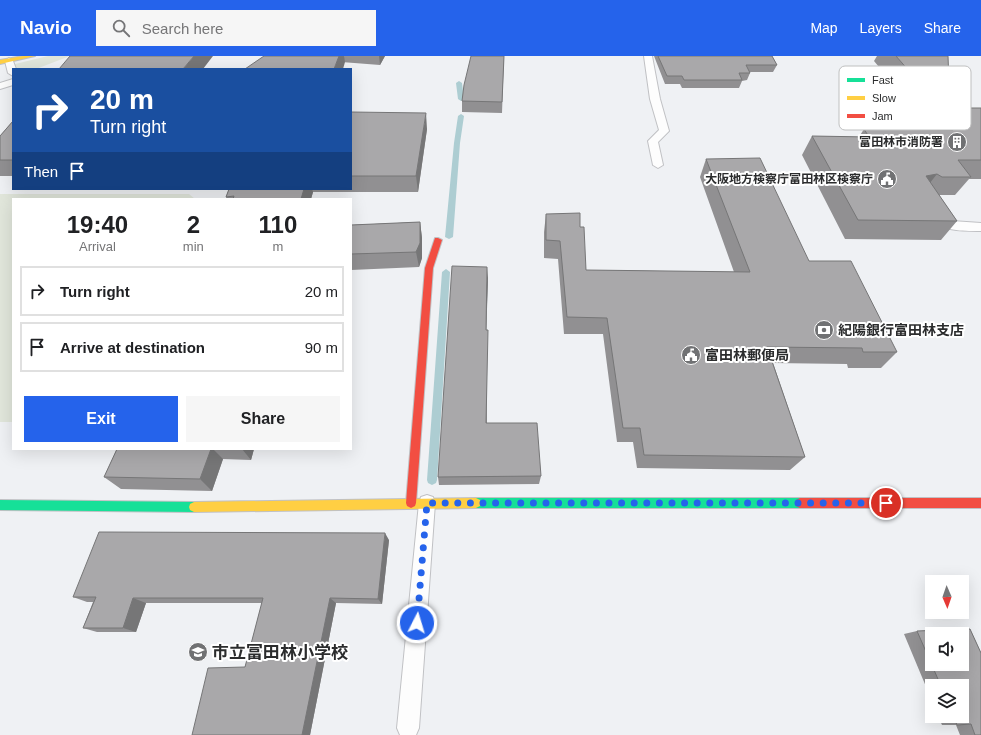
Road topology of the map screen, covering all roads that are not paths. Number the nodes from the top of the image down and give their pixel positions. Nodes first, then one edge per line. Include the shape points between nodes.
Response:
1 (32, 56) edge
2 (648, 56) edge
3 (4, 62) edge
4 (12, 72) edge
5 (12, 82) edge
6 (0, 86) edge
7 (658, 165) dead end
8 (929, 211) edge
9 (981, 227) edge
10 (438, 240) dead end
11 (419, 503) junction
12 (981, 503) edge
13 (0, 505) edge
14 (408, 728) dead end

1 - 3 street
2 - 7 lane via 655,99 664,131 653,141
3 - 4 lane
5 - 6 lane
8 - 9 lane via 940,221
10 - 11 street via 429,268
11 - 12 street
11 - 13 street via 213,508
11 - 14 lane

